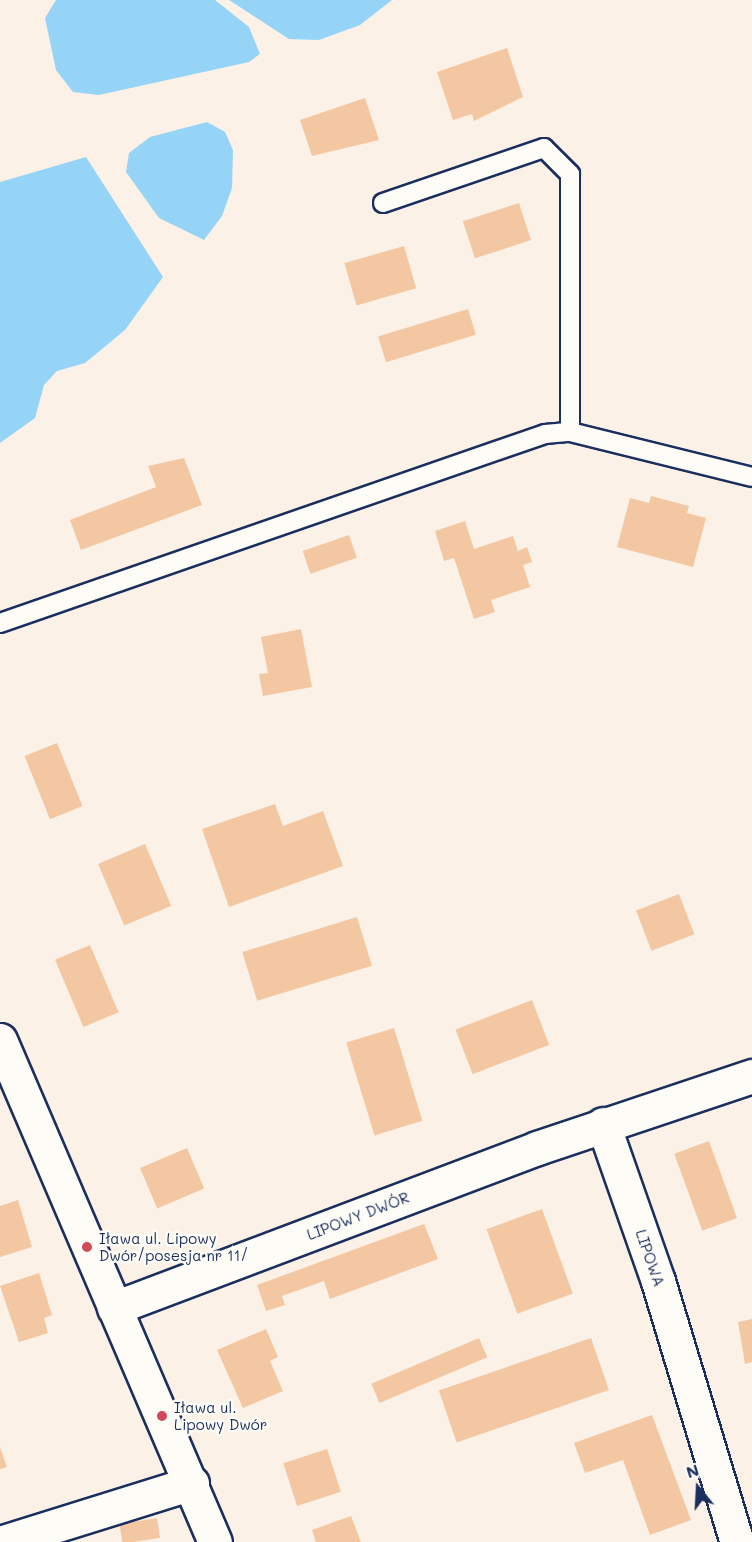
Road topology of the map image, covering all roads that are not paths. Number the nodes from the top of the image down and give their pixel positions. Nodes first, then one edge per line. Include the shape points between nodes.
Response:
1 (382, 203) dead end
2 (570, 432) junction
3 (752, 477) edge
4 (0, 623) edge
5 (0, 1040) edge
6 (752, 1076) edge
7 (603, 1124) junction
8 (114, 1308) junction
9 (192, 1483) junction
10 (3, 1542) edge
11 (215, 1542) edge
12 (737, 1542) edge

1 - 2 lane via 544,148 570,174
2 - 3 lane
2 - 4 lane via 545,434
5 - 8 street
6 - 7 street
7 - 8 street, LIPOWY DWÓR
7 - 12 street, LIPOWA via 658,1281
8 - 9 street
9 - 10 street
9 - 11 street

